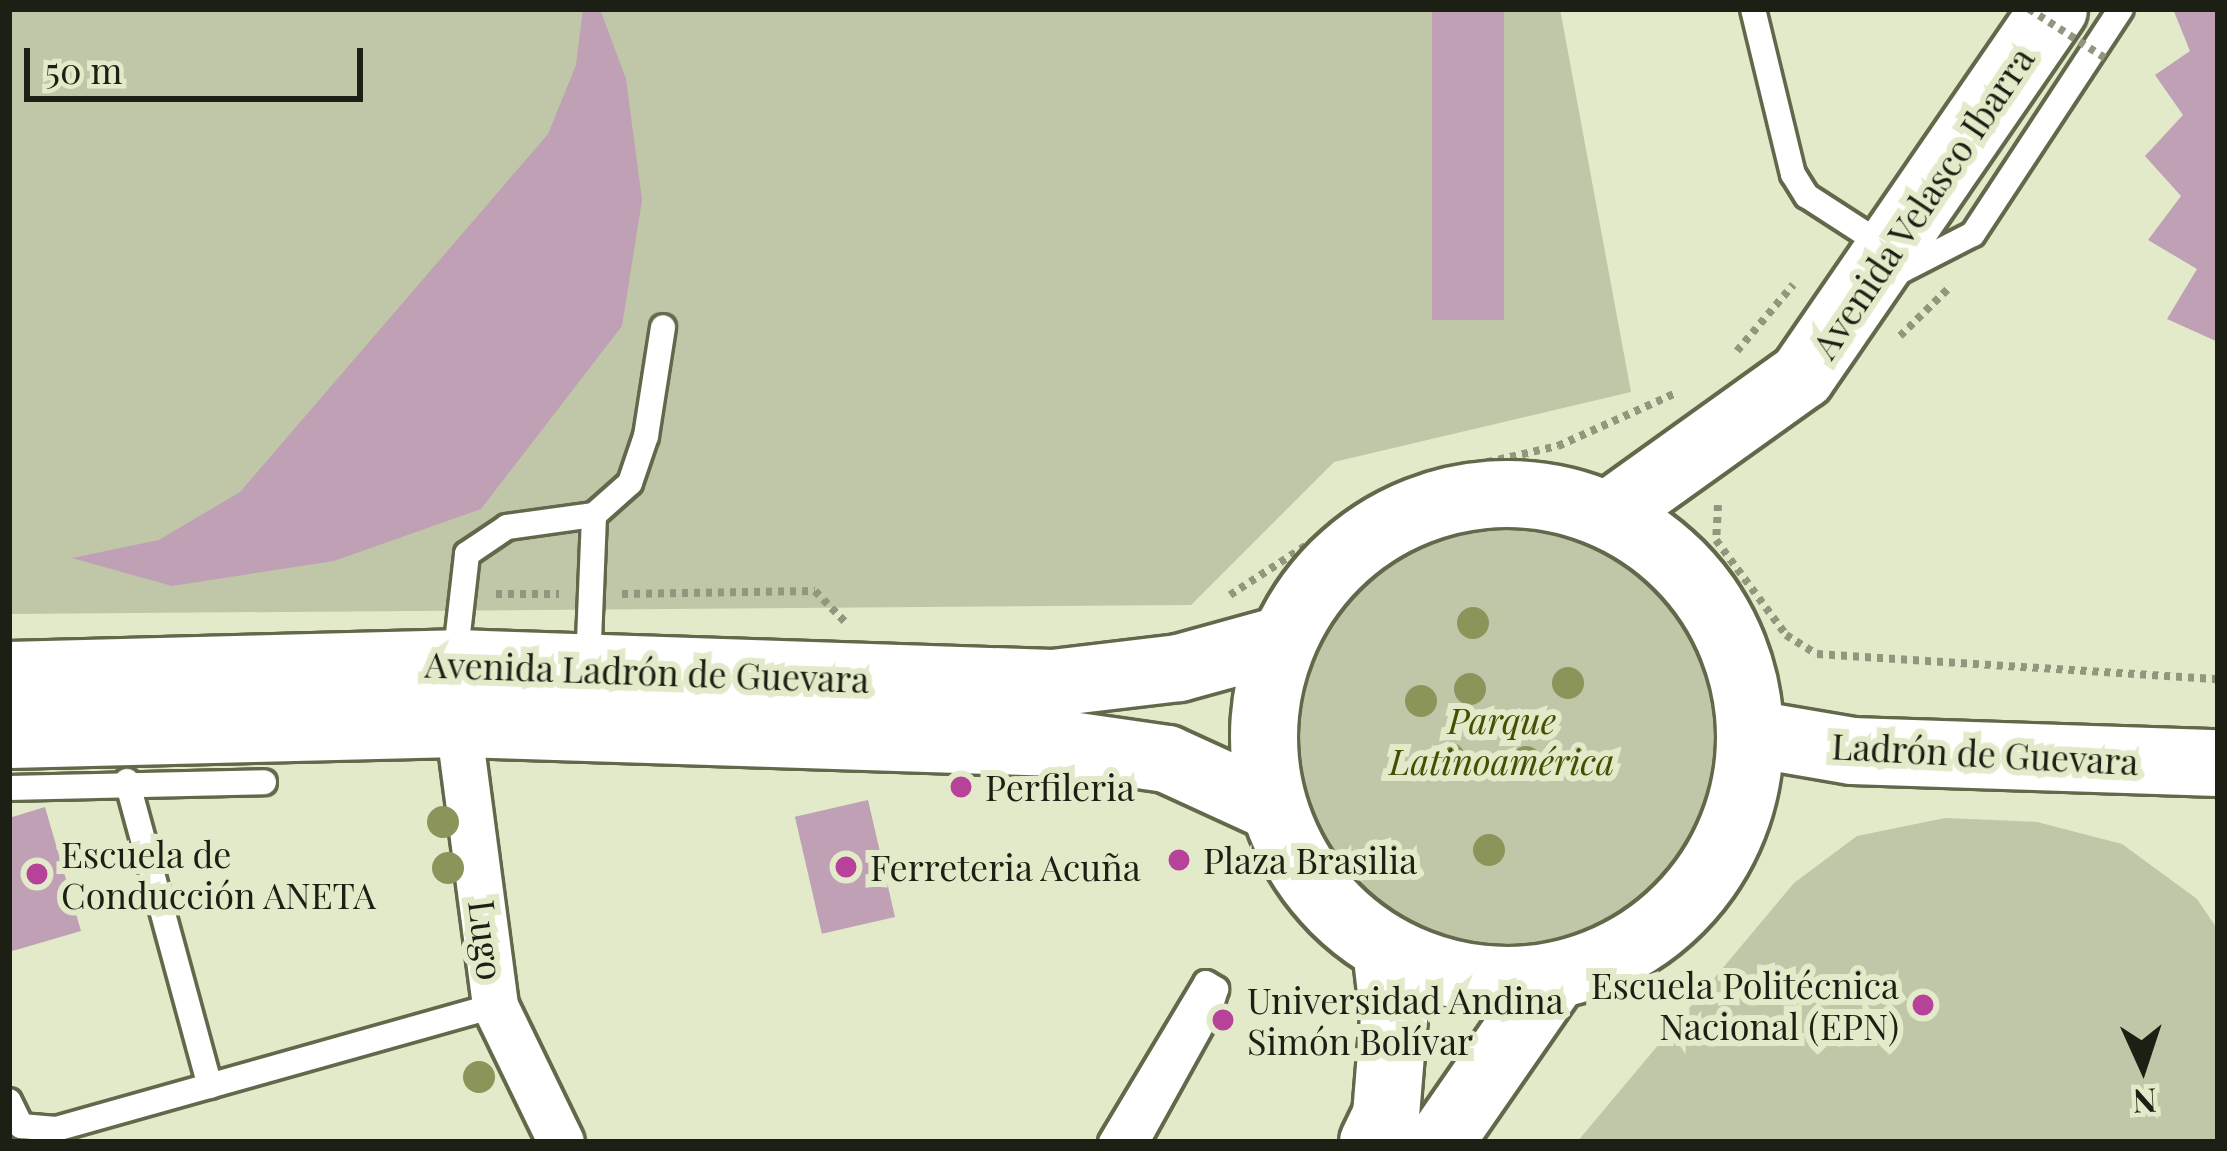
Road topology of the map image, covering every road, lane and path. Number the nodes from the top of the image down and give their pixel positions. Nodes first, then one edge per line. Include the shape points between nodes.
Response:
1 (1753, 9) edge
2 (2029, 9) edge
3 (2054, 9) edge
4 (2121, 9) edge
5 (2105, 58) dead end
6 (1868, 253) junction
7 (1964, 267) dead end
8 (663, 327) dead end
9 (1884, 352) dead end
10 (1723, 367) dead end
11 (1691, 385) dead end
12 (1732, 489) dead end
13 (1609, 514) junction
14 (594, 515) junction
15 (462, 593) junction
16 (593, 594) junction
17 (1215, 606) dead end
18 (871, 626) dead end
19 (1281, 640) junction
20 (587, 668) junction
21 (9, 675) edge
22 (2218, 679) edge
23 (456, 693) junction
24 (1753, 734) junction
25 (9, 735) edge
26 (2218, 763) edge
27 (127, 782) junction
28 (264, 782) dead end
29 (9, 788) edge
30 (1272, 807) junction
31 (1385, 949) junction
32 (1555, 976) junction
33 (495, 1006) junction
34 (210, 1086) junction
35 (9, 1101) edge
36 (561, 1142) edge
37 (1111, 1142) edge
38 (1137, 1142) edge
39 (1373, 1142) edge
40 (1441, 1142) edge

1 - 6 lane via 1793,174
2 - 5 path, bridge
3 - 6 main road, Avenida Velasco Ibarra
4 - 6 lane via 1973,234
6 - 10 path
6 - 13 main road, Avenida Velasco Ibarra via 1802,376
7 - 9 path
8 - 14 lane via 638,462 630,483
11 - 17 path via 1558,446 1406,481
12 - 22 path via 1716,508 1715,540 1786,635 1817,654
13 - 19 main road via 1534,494 1475,497 1384,526 1323,574
13 - 24 main road via 1668,551 1714,603 1742,666
14 - 15 lane via 507,527 488,538 467,554
14 - 16 lane
15 - 16 path
15 - 23 lane
16 - 18 path via 815,591 849,626
16 - 20 lane
19 - 20 main road, Avenida Ladrón de Guevara via 1179,668 1053,683
19 - 30 main road via 1262,717
20 - 23 main road, Avenida Ladrón de Guevara
21 - 23 main road, Avenida Ladrón de Guevara
23 - 25 main road, Avenida Ladrón de Guevara
23 - 30 main road, Avenida Ladrón de Guevara via 1121,749 1167,759
23 - 33 street, Lugo
24 - 26 main road, Ladrón de Guevara via 1852,752
24 - 32 main road via 1744,801 1718,863 1674,915 1619,954
27 - 28 lane
27 - 29 lane
27 - 34 lane
30 - 31 main road via 1310,880
31 - 32 main road via 1439,971 1497,980
31 - 39 main road via 1394,1018 1386,1114
32 - 40 main road
33 - 34 lane
33 - 36 street, Lugo
34 - 35 lane via 38,1131 21,1126
37 - 38 lane via 1206,983 1216,989 1209,1012

